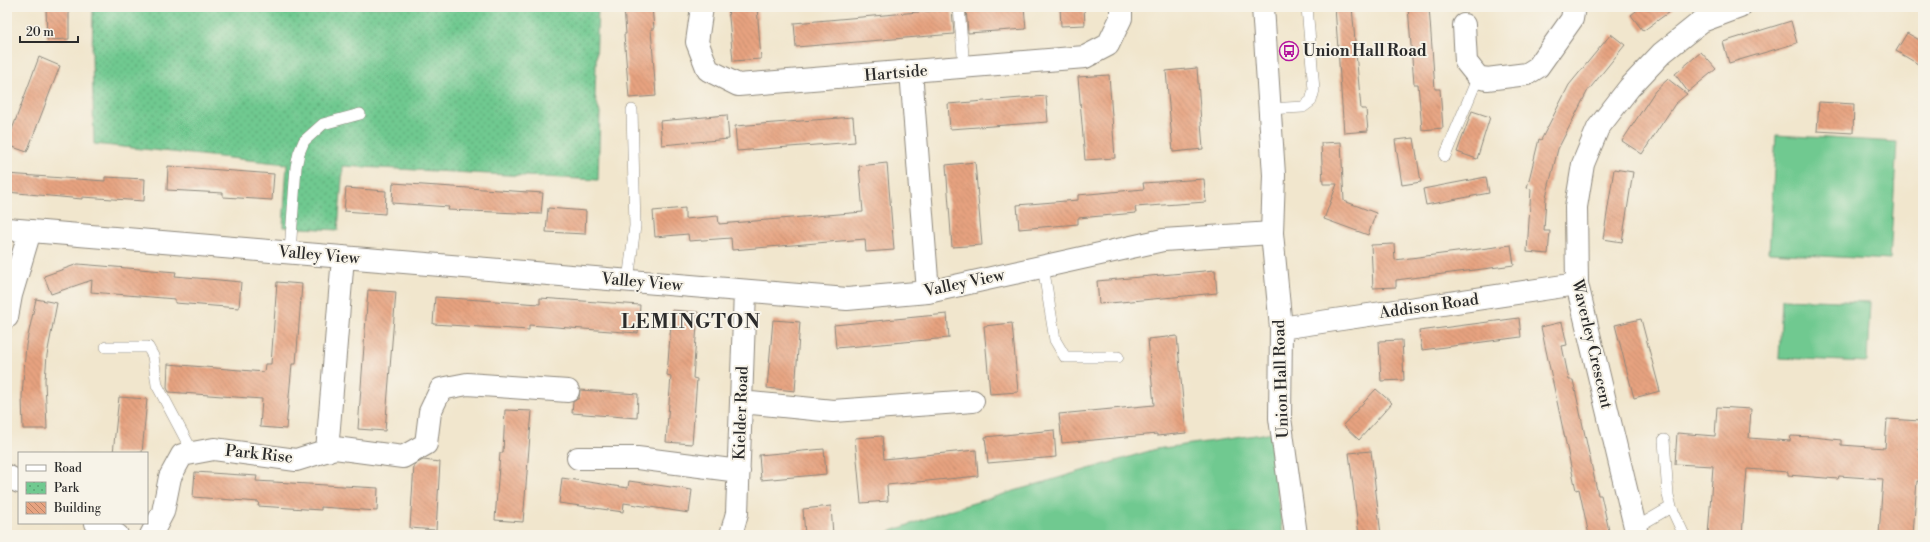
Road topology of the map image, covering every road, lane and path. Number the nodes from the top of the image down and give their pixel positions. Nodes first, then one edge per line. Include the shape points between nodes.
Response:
1 (702, 7) edge
2 (959, 7) edge
3 (1121, 7) edge
4 (1263, 7) edge
5 (1307, 7) edge
6 (1574, 7) edge
7 (1740, 7) edge
8 (1464, 25) dead end
9 (964, 67) junction
10 (911, 71) junction
11 (1478, 77) junction
12 (1269, 109) junction
13 (632, 110) dead end
14 (360, 114) dead end
15 (1445, 156) dead end
16 (7, 229) edge
17 (30, 230) junction
18 (1272, 233) junction
19 (290, 252) junction
20 (343, 257) junction
21 (1043, 266) junction
22 (628, 281) junction
23 (1576, 284) junction
24 (745, 290) junction
25 (928, 292) junction
26 (7, 317) edge
27 (1281, 328) junction
28 (106, 346) dead end
29 (1118, 357) dead end
30 (568, 390) dead end
31 (973, 401) dead end
32 (741, 402) junction
33 (1664, 440) dead end
34 (327, 451) junction
35 (193, 453) junction
36 (578, 458) dead end
37 (739, 471) junction
38 (7, 476) edge
39 (18, 482) edge
40 (1671, 507) junction
41 (98, 524) edge
42 (1636, 531) edge
43 (117, 535) edge
44 (152, 535) edge
45 (732, 535) edge
46 (1296, 535) edge
47 (1684, 535) edge

1 - 10 street, Hartside via 697,42 708,70 738,85
2 - 9 lane
3 - 9 street, Hartside via 1121,18 1108,45 1085,57
4 - 12 street, Union Hall Road
5 - 12 lane via 1314,90 1311,101 1303,106
6 - 11 street via 1572,19 1538,67 1527,74 1487,79
7 - 23 street, Waverley Crescent via 1702,21 1662,53 1629,88 1598,128 1583,164 1576,207
8 - 11 street via 1466,62
9 - 10 street, Hartside
10 - 25 street
11 - 15 lane
12 - 18 street, Union Hall Road via 1274,175
13 - 22 lane via 635,226
14 - 19 lane via 323,124 304,142 296,167
16 - 17 street, Valley View
17 - 19 street, Valley View
17 - 26 street
18 - 21 street, Valley View via 1163,240
18 - 27 street, Union Hall Road
19 - 20 street, Valley View
20 - 22 street, Valley View
20 - 34 street
21 - 25 street, Valley View
21 - 29 lane via 1055,340 1065,357
22 - 24 street, Valley View
23 - 27 street, Addison Road
23 - 42 street, Waverley Crescent
24 - 25 street, Valley View via 847,299
24 - 32 street, Kielder Road
27 - 46 street, Union Hall Road via 1280,418
28 - 35 lane via 148,347 153,356 157,385
30 - 34 street, Park Rise via 467,384 441,390 430,412 426,444 403,457 335,448
31 - 32 street via 833,411
32 - 37 street, Kielder Road
33 - 40 lane
34 - 35 street, Park Rise via 296,460 214,449
35 - 44 street, Park Rise via 182,454 170,477 163,512
36 - 37 street via 637,458
37 - 45 street, Kielder Road via 737,513
38 - 39 street
40 - 42 lane
40 - 47 lane
41 - 43 street

